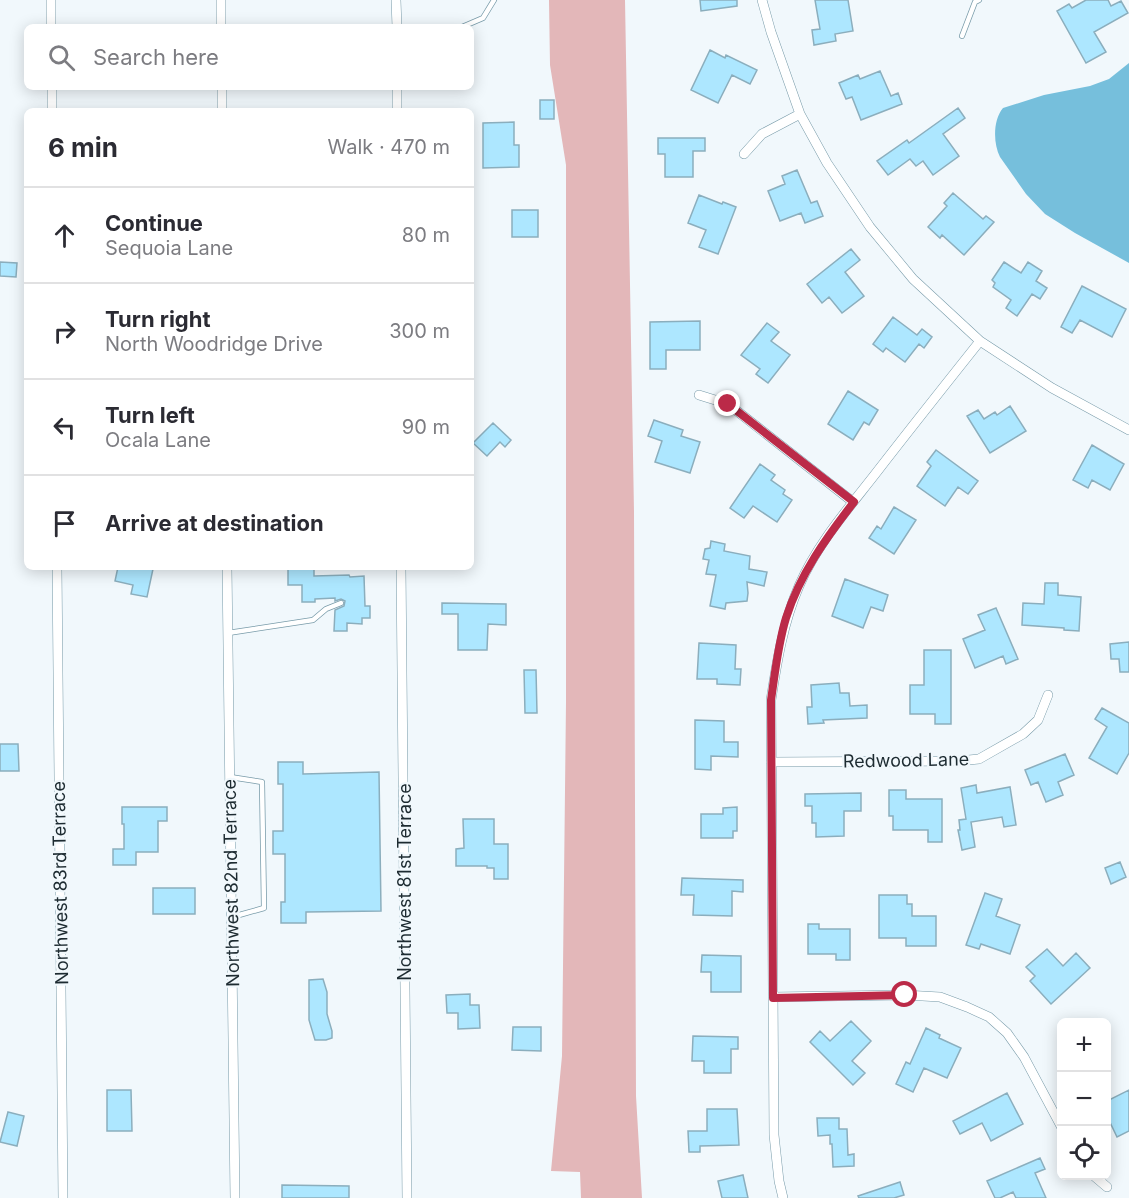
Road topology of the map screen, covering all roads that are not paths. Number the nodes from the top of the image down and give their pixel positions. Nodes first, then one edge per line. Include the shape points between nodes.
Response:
1 (51, 0) edge
2 (221, 0) edge
3 (396, 0) edge
4 (494, 0) edge
5 (762, 0) edge
6 (979, 0) edge
7 (51, 24) edge
8 (221, 24) edge
9 (397, 24) edge
10 (469, 24) edge
11 (962, 36) dead end
12 (52, 90) edge
13 (222, 90) edge
14 (397, 90) edge
15 (52, 108) edge
16 (222, 108) edge
17 (397, 108) edge
18 (801, 114) junction
19 (744, 154) dead end
20 (980, 341) junction
21 (699, 395) dead end
22 (1129, 430) edge
23 (854, 502) junction
24 (57, 570) edge
25 (227, 570) edge
26 (401, 570) edge
27 (341, 603) dead end
28 (228, 633) junction
29 (1048, 695) dead end
30 (771, 762) junction
31 (230, 777) junction
32 (231, 917) junction
33 (773, 998) junction
34 (1061, 1126) edge
35 (1099, 1180) edge
36 (1107, 1187) dead end
37 (63, 1198) edge
38 (235, 1198) edge
39 (407, 1198) edge
40 (783, 1198) edge

1 - 7 street
2 - 8 street
3 - 9 street
4 - 10 lane via 483,18
5 - 18 street
6 - 11 lane
12 - 15 street
13 - 16 street
14 - 17 street
18 - 19 street via 762,134
18 - 20 street via 827,163 870,227 913,279
20 - 22 street via 1052,388
20 - 23 street
21 - 23 street via 728,404
23 - 30 street via 821,546 786,619 771,700
24 - 37 street, Northwest 83rd Terrace
25 - 28 street, Northwest 82nd Terrace
26 - 39 street, Northwest 81st Terrace
27 - 28 lane via 312,620
28 - 31 street, Northwest 82nd Terrace
29 - 30 street, Redwood Lane via 1038,720 1023,734 979,759
30 - 33 street
31 - 32 street, Northwest 82nd Terrace
31 - 32 lane via 262,782 264,908
32 - 38 street, Northwest 82nd Terrace
33 - 34 street via 905,995 940,998 967,1006 989,1017 1007,1033
33 - 40 street via 774,1135
35 - 36 street

